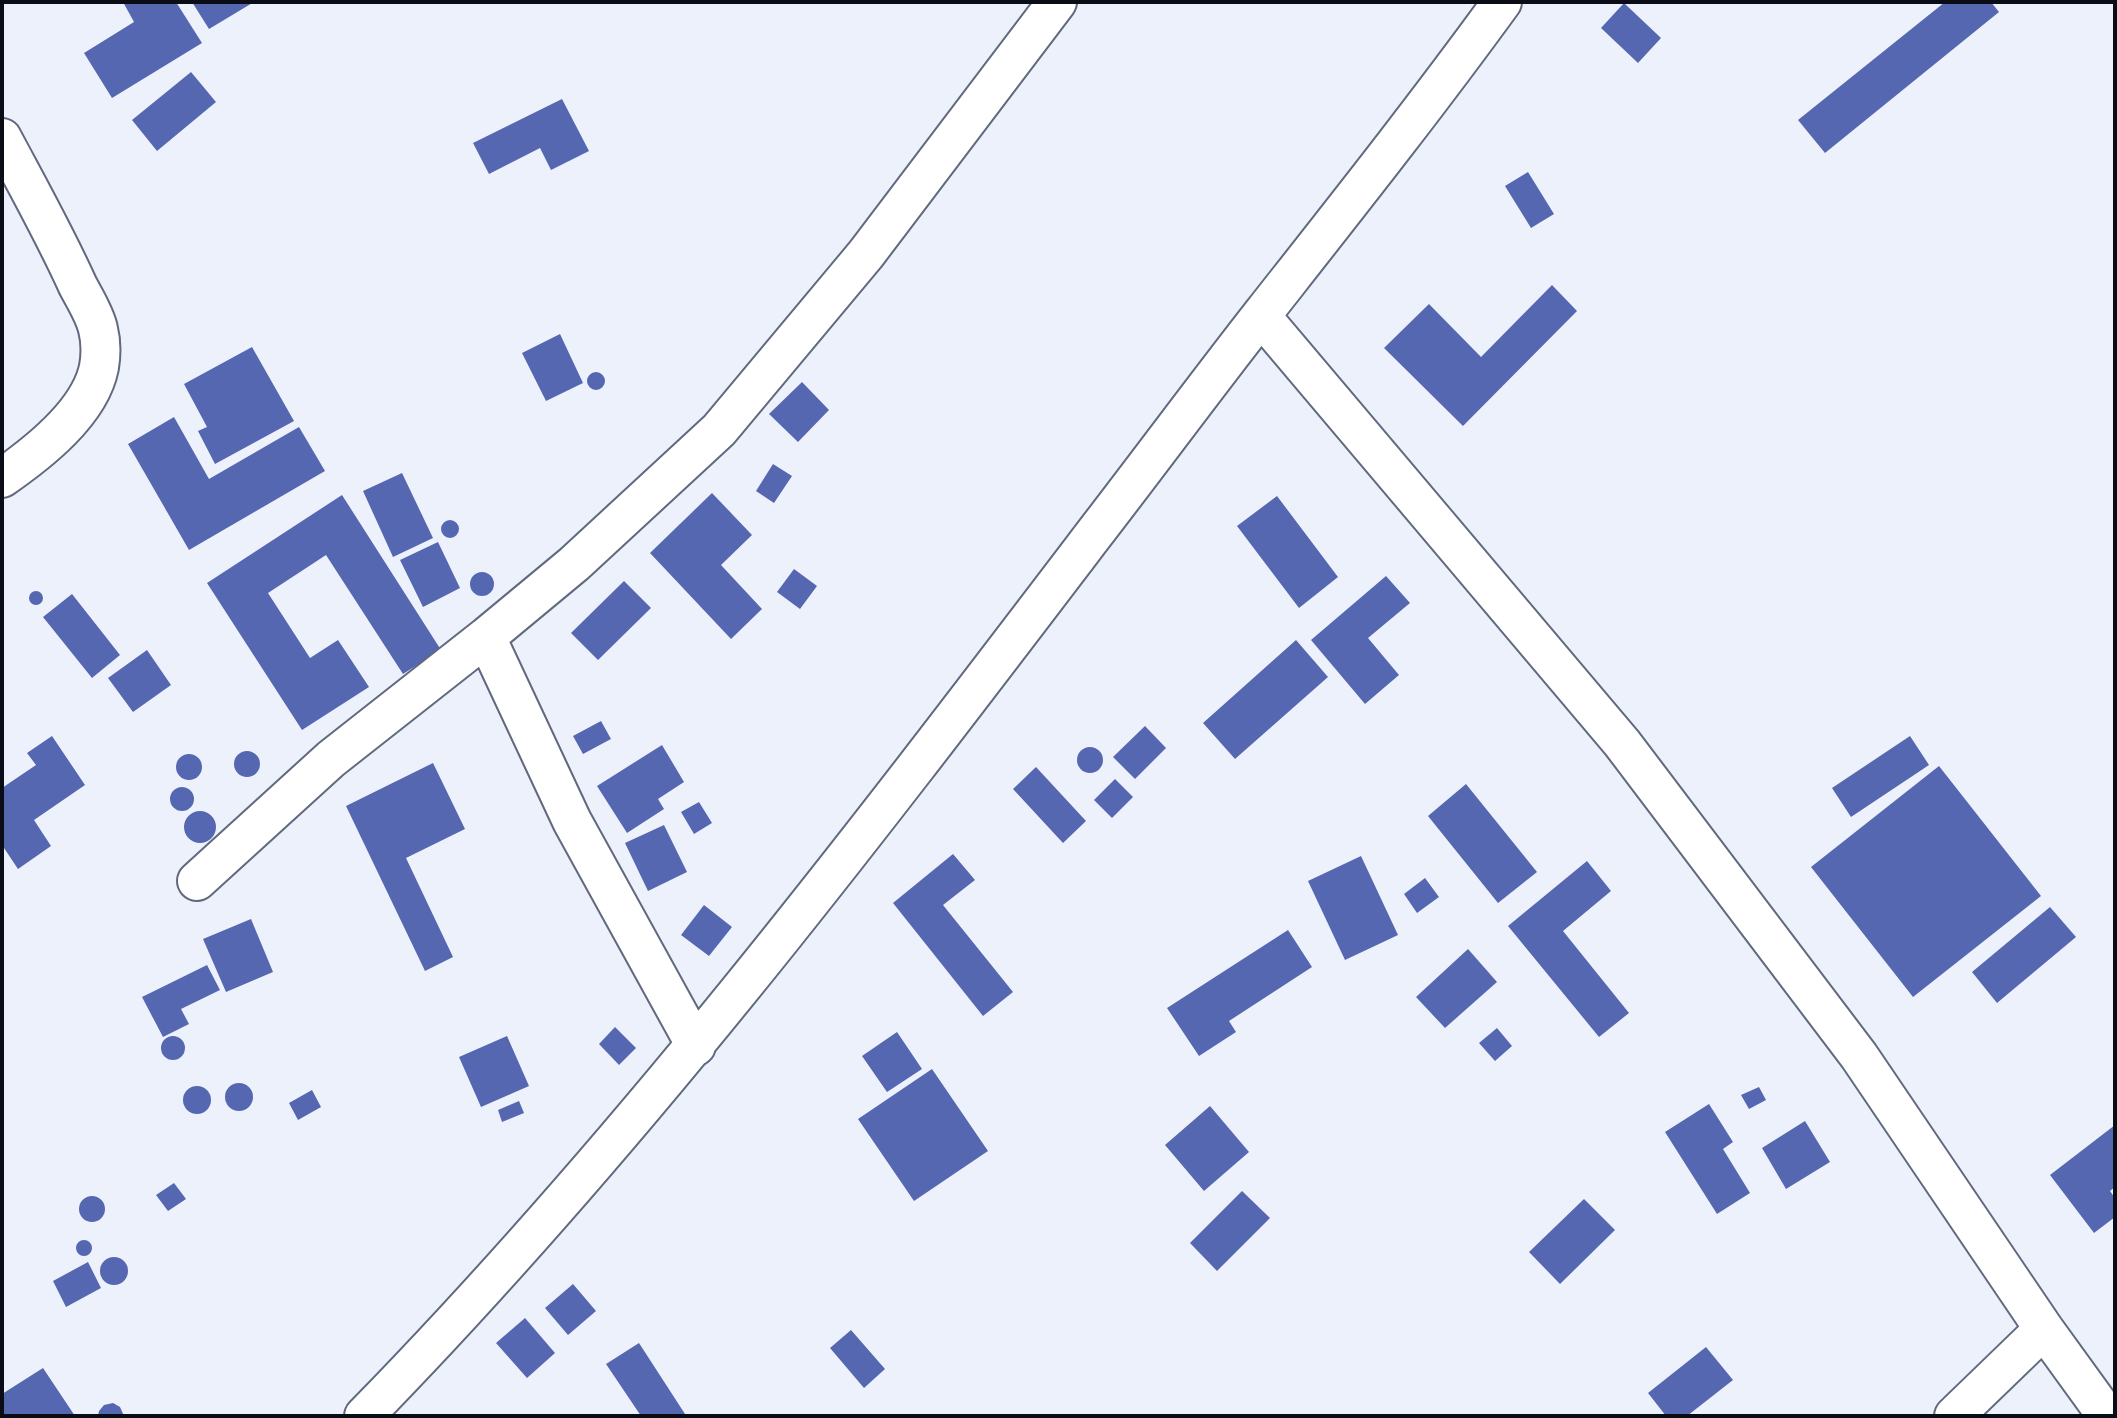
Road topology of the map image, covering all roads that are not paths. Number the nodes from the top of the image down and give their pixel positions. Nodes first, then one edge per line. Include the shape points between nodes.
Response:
1 (1057, 2) edge
2 (1502, 2) edge
3 (2, 138) edge
4 (1261, 316) junction
5 (2, 478) edge
6 (486, 637) junction
7 (197, 881) dead end
8 (696, 1046) junction
9 (2044, 1329) junction
10 (364, 1416) edge
11 (1954, 1416) edge
12 (2107, 1416) edge

1 - 6 street via 866,254 719,430 574,564
2 - 4 street
3 - 5 street via 98,328 100,350 86,399 37,453
4 - 8 street via 871,827
4 - 9 street via 1622,743 1859,1056
6 - 7 street via 331,759
6 - 8 street via 572,821
8 - 10 street via 516,1252
9 - 11 street
9 - 12 street

